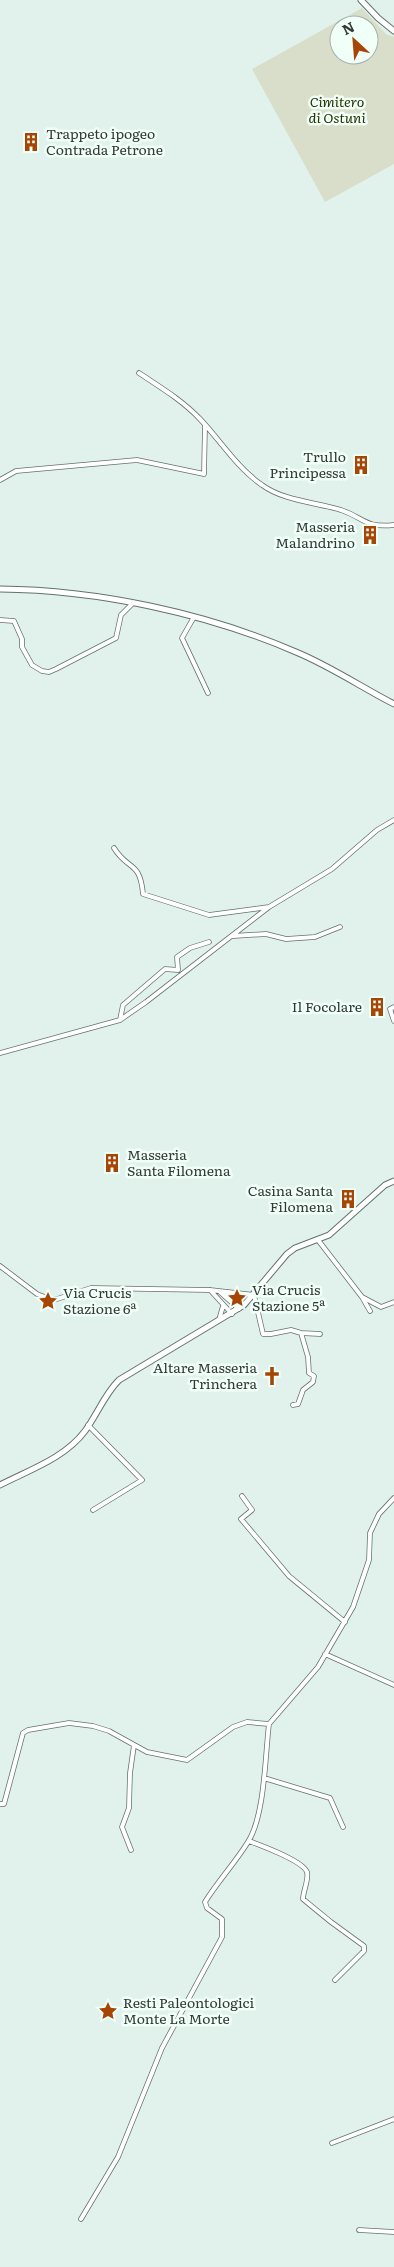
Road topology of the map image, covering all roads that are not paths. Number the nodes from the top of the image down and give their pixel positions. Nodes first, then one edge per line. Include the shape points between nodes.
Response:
1 (361, 0) edge
2 (394, 31) edge
3 (139, 373) dead end
4 (205, 425) junction
5 (0, 480) edge
6 (394, 525) edge
7 (0, 589) edge
8 (133, 603) junction
9 (194, 616) junction
10 (0, 620) edge
11 (208, 693) dead end
12 (394, 704) edge
13 (394, 820) edge
14 (114, 848) dead end
15 (269, 907) junction
16 (340, 927) dead end
17 (233, 936) junction
18 (209, 942) dead end
19 (394, 1007) edge
20 (120, 1020) junction
21 (394, 1021) edge
22 (0, 1053) edge
23 (394, 1181) edge
24 (318, 1240) junction
25 (0, 1266) edge
26 (210, 1290) junction
27 (220, 1292) junction
28 (254, 1295) junction
29 (362, 1297) junction
30 (394, 1302) edge
31 (223, 1306) junction
32 (239, 1309) junction
33 (370, 1311) dead end
34 (232, 1314) junction
35 (218, 1322) junction
36 (301, 1333) junction
37 (320, 1334) dead end
38 (293, 1406) dead end
39 (88, 1425) junction
40 (0, 1485) edge
41 (242, 1496) dead end
42 (394, 1498) edge
43 (93, 1510) dead end
44 (344, 1622) junction
45 (326, 1654) junction
46 (394, 1685) edge
47 (269, 1724) junction
48 (134, 1745) junction
49 (264, 1778) junction
50 (0, 1804) edge
51 (343, 1827) dead end
52 (249, 1841) junction
53 (131, 1850) dead end
54 (335, 1980) dead end
55 (394, 2119) edge
56 (332, 2143) dead end
57 (81, 2220) dead end
58 (359, 2230) dead end
59 (394, 2232) edge

1 - 2 main road
3 - 4 street via 162,387
4 - 5 street via 204,474 137,460 16,471
4 - 6 street via 263,486 301,502 343,511 377,527
7 - 8 main road via 39,590
8 - 9 main road
8 - 10 street via 121,614 116,638 49,672 32,665 14,621
9 - 11 street via 182,638
9 - 12 main road via 298,652
13 - 15 street via 377,830 332,869
14 - 15 street via 120,857 134,866 142,879 143,894 209,916
15 - 17 street
16 - 17 street via 315,936 286,939 266,934
17 - 20 street
18 - 20 street via 190,948 177,957 178,970 165,969 123,1005
19 - 21 street via 390,1009
20 - 22 street
23 - 24 main road via 385,1185 329,1235
24 - 28 main road via 287,1254
24 - 29 street
25 - 26 street via 37,1294 50,1299 91,1288
26 - 27 street
26 - 31 street
27 - 28 street
27 - 32 street
28 - 32 main road
28 - 36 street via 263,1334 292,1330
29 - 30 street via 381,1307
29 - 33 street
31 - 34 street
31 - 35 street
32 - 34 main road
34 - 35 main road
35 - 39 main road via 119,1380
36 - 37 street
36 - 38 street via 309,1373 314,1376 298,1404
39 - 40 main road via 73,1444 58,1455
39 - 43 street via 142,1480
41 - 44 street via 252,1510 241,1520 288,1576
42 - 44 street via 379,1514 370,1533 368,1560 353,1607
44 - 45 street
45 - 46 street
45 - 47 street
47 - 48 street via 247,1722 233,1727 187,1760 147,1752
47 - 49 street
48 - 50 street via 93,1726 69,1723 28,1730 23,1733 4,1804
48 - 53 street via 130,1808 122,1827
49 - 51 street via 330,1798
49 - 52 street
52 - 54 street via 303,1867 307,1875 303,1899 364,1946 364,1951
52 - 57 street via 205,1902 207,1908 222,1919 222,1938 162,2048 118,2157
55 - 56 street
58 - 59 street

